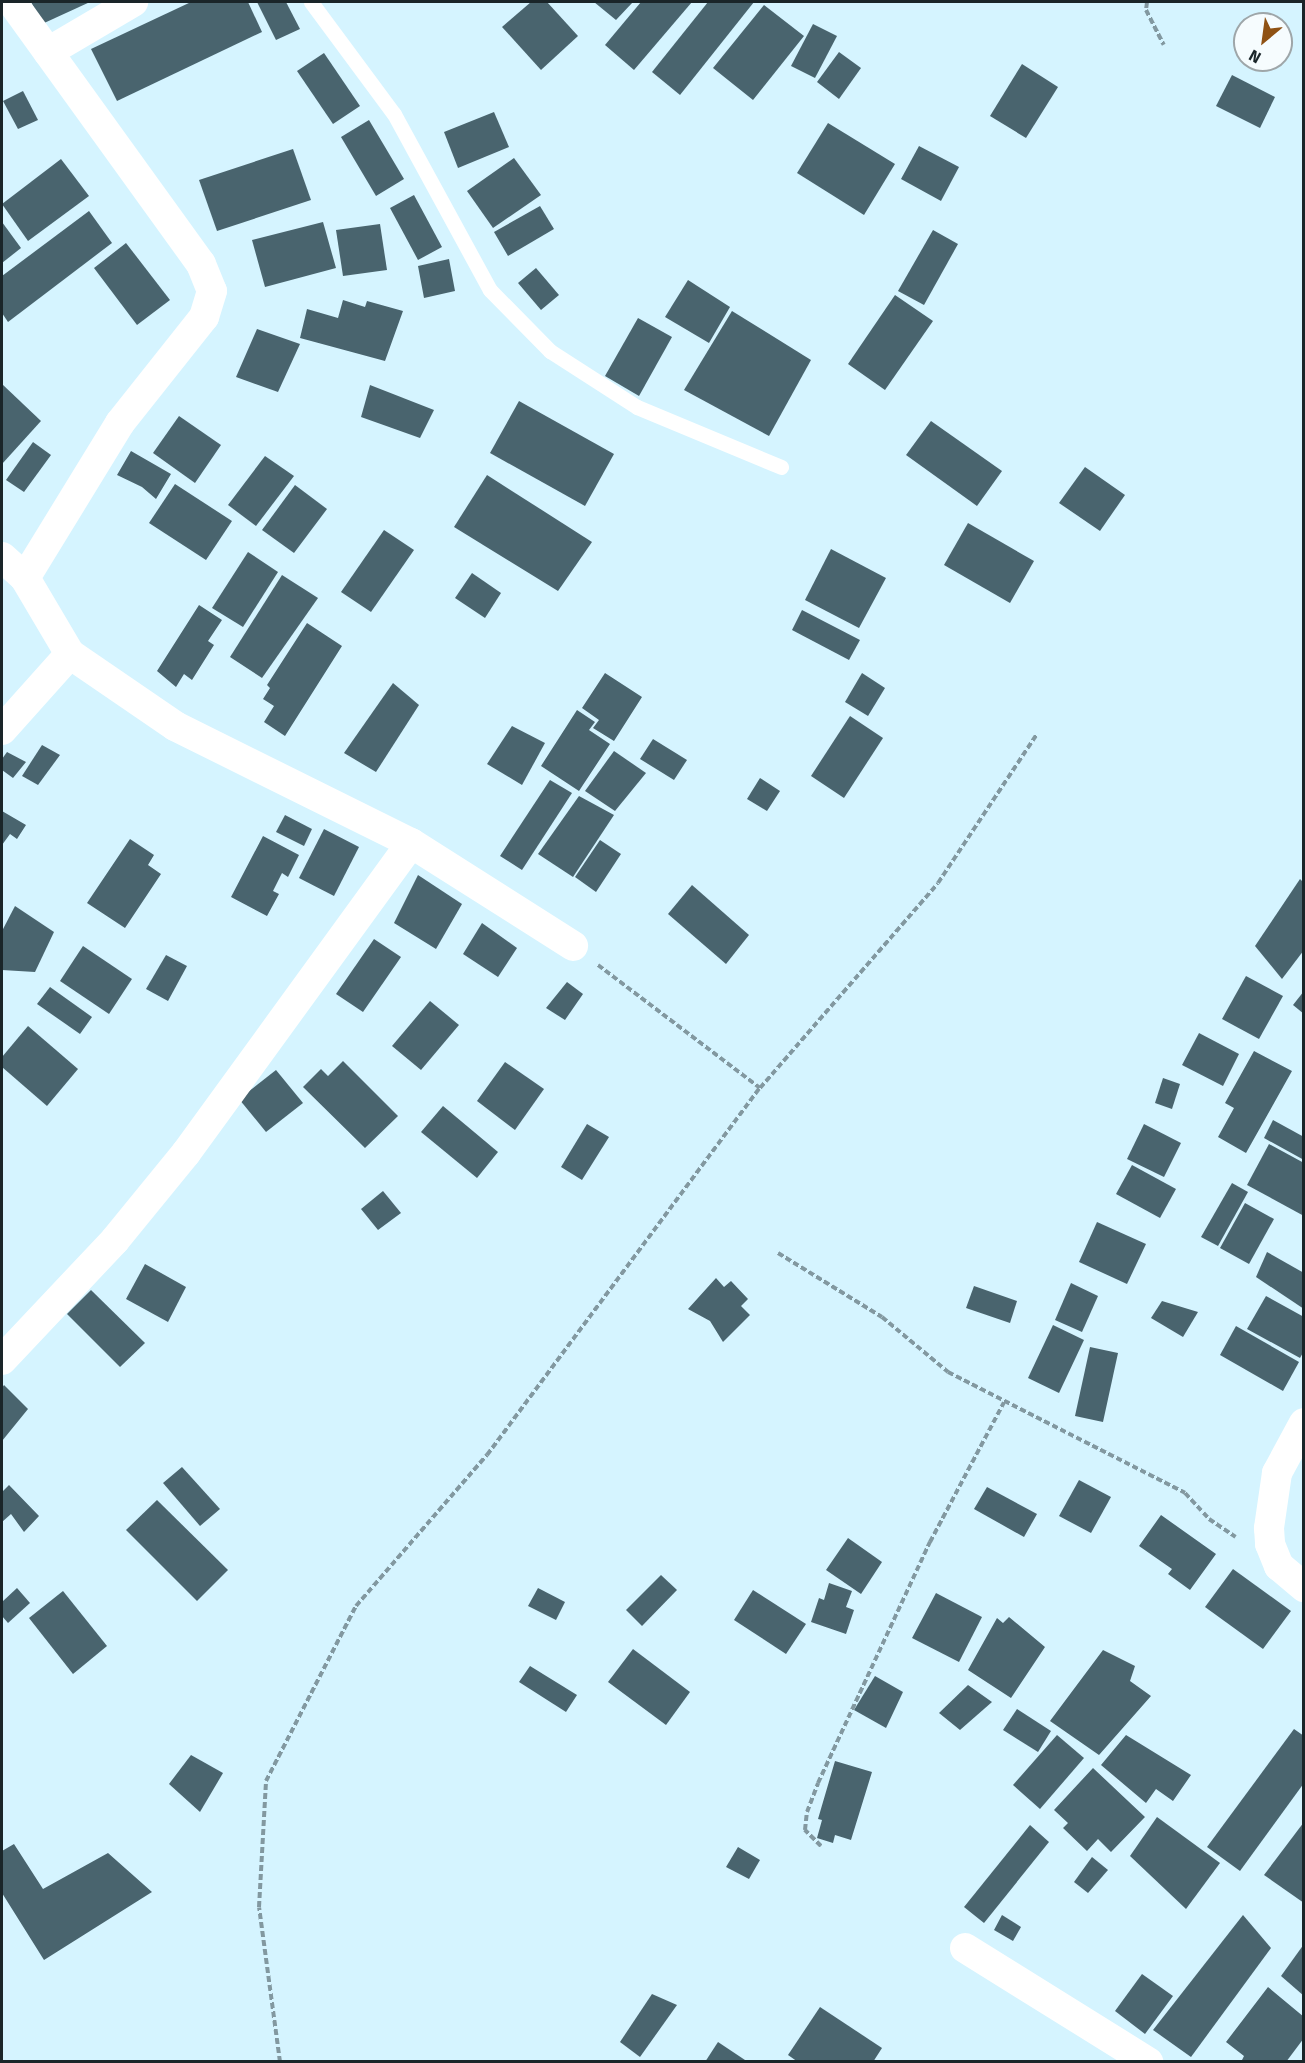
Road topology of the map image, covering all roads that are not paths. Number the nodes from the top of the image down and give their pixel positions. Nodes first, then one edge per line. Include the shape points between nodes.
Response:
1 (12, 2) edge
2 (133, 2) edge
3 (311, 2) edge
4 (48, 52) junction
5 (781, 467) dead end
6 (2, 557) edge
7 (25, 578) junction
8 (70, 654) junction
9 (2, 730) edge
10 (411, 843) junction
11 (573, 946) road end
12 (2, 1360) edge
13 (1304, 1423) edge
14 (1304, 1587) edge
15 (965, 1948) dead end
16 (1147, 2061) edge

1 - 4 street
2 - 4 street
3 - 5 lane via 394,114 490,290 550,351 637,407
4 - 7 street via 201,264 212,291 204,317 120,423
6 - 7 street
7 - 8 street
8 - 9 street
8 - 10 street via 175,726
10 - 11 street
10 - 12 street via 186,1154 115,1239
13 - 14 street via 1277,1473 1270,1544 1279,1566
15 - 16 street

